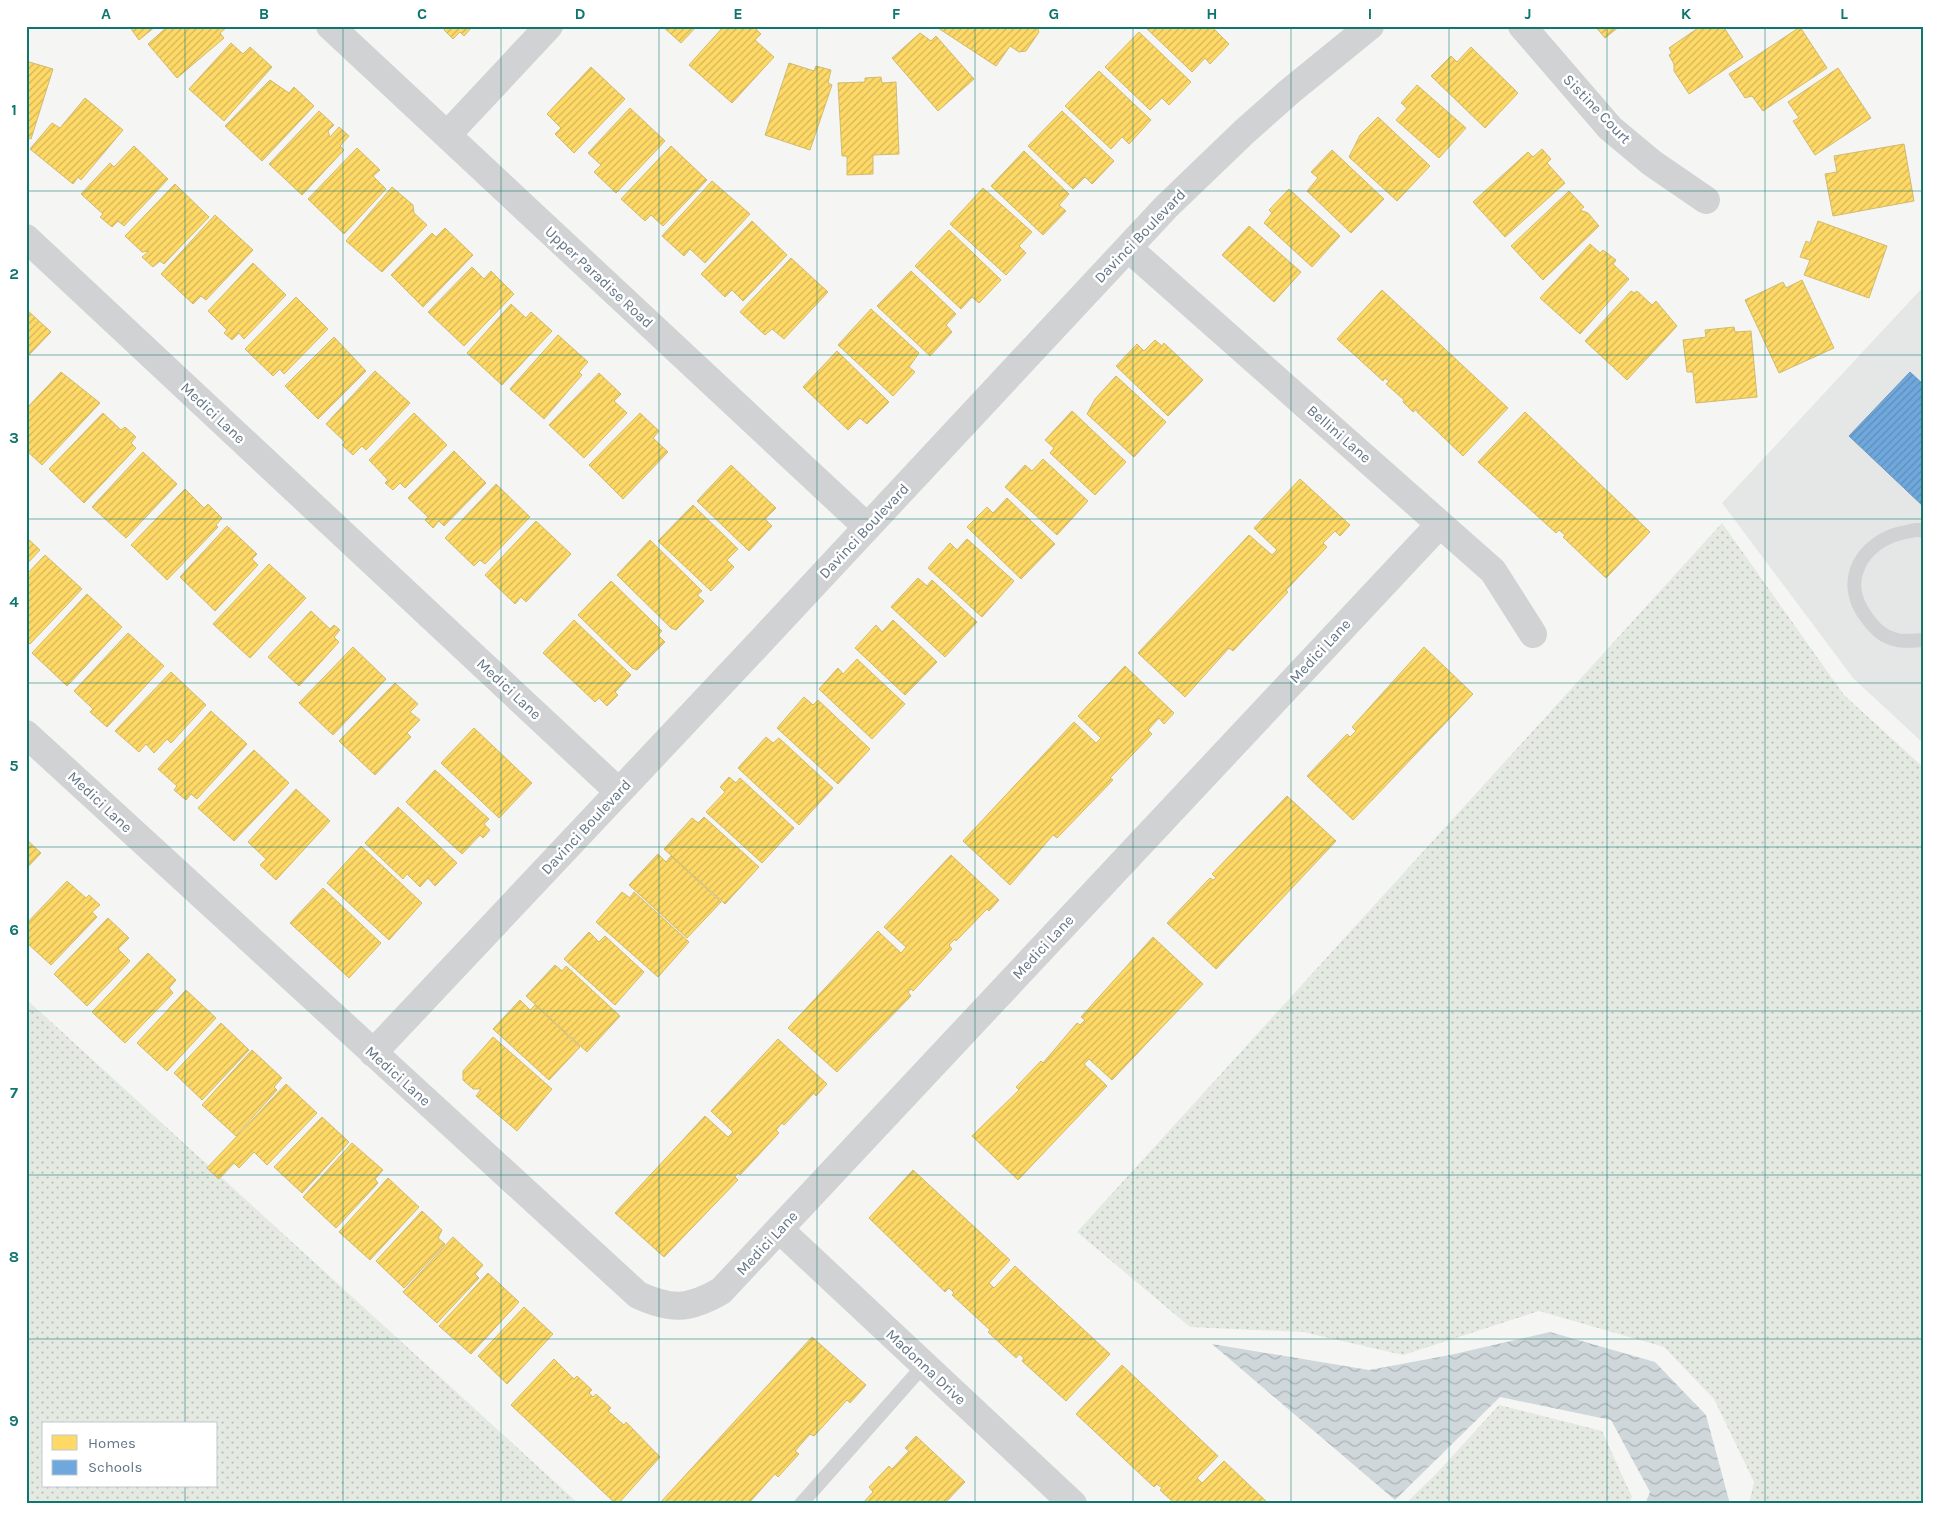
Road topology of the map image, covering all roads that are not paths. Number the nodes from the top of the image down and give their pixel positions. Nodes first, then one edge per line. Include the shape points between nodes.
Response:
1 (330, 26) edge
2 (549, 26) edge
3 (1370, 26) edge
4 (1522, 26) edge
5 (447, 135) junction
6 (1706, 200) dead end
7 (26, 238) edge
8 (1128, 248) junction
9 (1440, 524) junction
10 (867, 527) junction
11 (1924, 531) edge
12 (1533, 634) dead end
13 (1924, 640) edge
14 (26, 734) edge
15 (619, 792) junction
16 (373, 1053) junction
17 (779, 1229) junction
18 (924, 1365) junction
19 (801, 1504) edge
20 (1073, 1504) edge

1 - 5 street, Upper Paradise Road
2 - 5 street
3 - 8 street, Davinci Boulevard via 1244,132
4 - 6 street, Sistine Court via 1610,128 1652,163
5 - 10 street, Upper Paradise Road
7 - 15 street, Medici Lane
8 - 9 street, Bellini Lane
8 - 10 street, Davinci Boulevard
9 - 12 street, Bellini Lane via 1492,571
9 - 17 street, Medici Lane
10 - 15 street, Davinci Boulevard
11 - 13 lane via 1919,529 1891,536 1870,549 1857,568 1854,583 1863,613 1876,630 1898,641
14 - 16 street, Medici Lane
15 - 16 street, Davinci Boulevard
16 - 17 street, Medici Lane via 638,1295 658,1304 680,1307 702,1303 721,1291
17 - 18 street, Madonna Drive
18 - 19 lane
18 - 20 street, Madonna Drive

